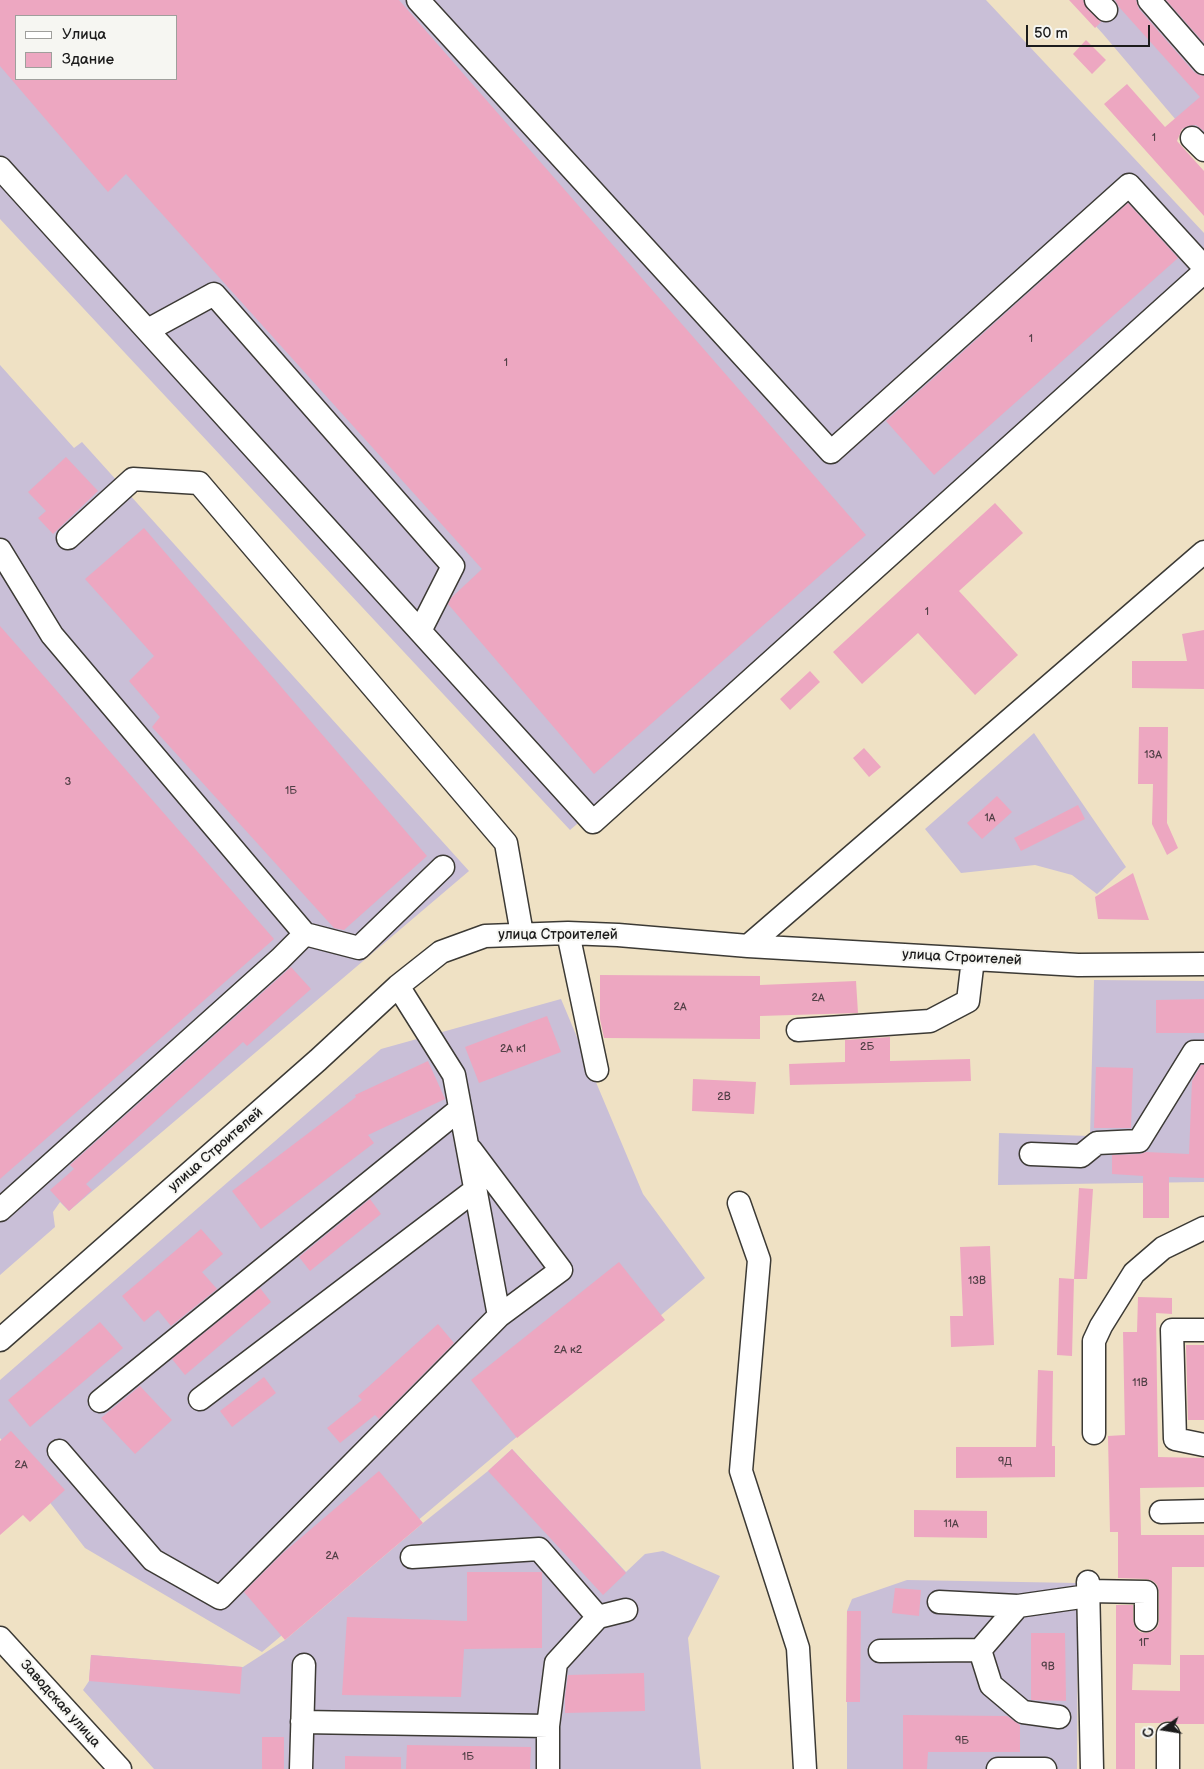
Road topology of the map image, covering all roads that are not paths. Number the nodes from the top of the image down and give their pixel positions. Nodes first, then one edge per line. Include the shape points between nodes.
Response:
1 (418, 0) edge
2 (1149, 0) edge
3 (1204, 63) edge
4 (0, 168) edge
5 (1204, 266) edge
6 (1204, 272) edge
7 (148, 330) junction
8 (68, 538) dead end
9 (0, 550) edge
10 (1204, 552) edge
11 (420, 631) junction
12 (443, 867) dead end
13 (568, 933) junction
14 (305, 934) junction
15 (522, 934) junction
16 (748, 946) junction
17 (973, 959) junction
18 (1204, 964) edge
19 (398, 986) junction
20 (798, 1030) dead end
21 (1204, 1052) edge
22 (597, 1070) dead end
23 (460, 1109) junction
24 (467, 1145) junction
25 (1031, 1154) dead end
26 (475, 1190) junction
27 (739, 1204) dead end
28 (0, 1209) edge
29 (1204, 1228) edge
30 (499, 1316) junction
31 (1204, 1330) edge
32 (0, 1340) edge
33 (200, 1399) dead end
34 (100, 1401) dead end
35 (1094, 1434) dead end
36 (1204, 1445) edge
37 (59, 1451) dead end
38 (1204, 1511) edge
39 (1160, 1512) dead end
40 (412, 1557) dead end
41 (1088, 1590) junction
42 (939, 1602) dead end
43 (1018, 1606) junction
44 (626, 1610) dead end
45 (598, 1617) junction
46 (1146, 1620) dead end
47 (0, 1638) edge
48 (980, 1650) junction
49 (880, 1651) dead end
50 (304, 1665) dead end
51 (1059, 1717) dead end
52 (302, 1722) junction
53 (548, 1726) junction
54 (1168, 1734) dead end
55 (120, 1769) edge
56 (301, 1769) edge
57 (548, 1769) edge
58 (804, 1769) edge
59 (998, 1769) edge
60 (1045, 1769) edge
61 (1092, 1769) edge
62 (1168, 1769) edge

1 - 5 street via 831,452 1129,185
2 - 3 street
4 - 7 street
6 - 11 street via 593,822
7 - 11 street
7 - 11 street via 214,294 453,566
8 - 15 street via 133,479 199,483 506,843
9 - 14 street via 52,635
10 - 16 street
12 - 14 street via 359,948
13 - 15 street, улица Строителей
13 - 16 street, улица Строителей
13 - 22 street
14 - 28 street via 280,960
15 - 19 street, улица Строителей via 484,936 441,952
16 - 17 street, улица Строителей
17 - 18 street, улица Строителей via 1078,965
17 - 20 street via 968,1002 930,1021
19 - 23 street via 454,1075
19 - 32 street, улица Строителей
21 - 25 street via 1194,1052 1140,1141 1097,1143 1081,1156
23 - 24 street
23 - 34 street
24 - 26 street
24 - 30 street via 561,1270
26 - 30 street
26 - 33 street
27 - 58 street via 759,1260 741,1471 798,1648
29 - 35 street via 1163,1248 1134,1273 1101,1326 1094,1340
30 - 37 street via 220,1598 153,1560
31 - 36 street via 1172,1330 1175,1439
38 - 39 street
40 - 45 street via 539,1549
41 - 43 street
41 - 46 street via 1146,1592
41 - 61 street
42 - 43 street
43 - 48 street
44 - 45 street
45 - 53 street via 556,1663
47 - 55 street, Заводская улица
48 - 49 street
48 - 51 street via 991,1685 1023,1712
50 - 52 street
52 - 53 street
52 - 56 street
53 - 57 street
54 - 62 street
59 - 60 street

